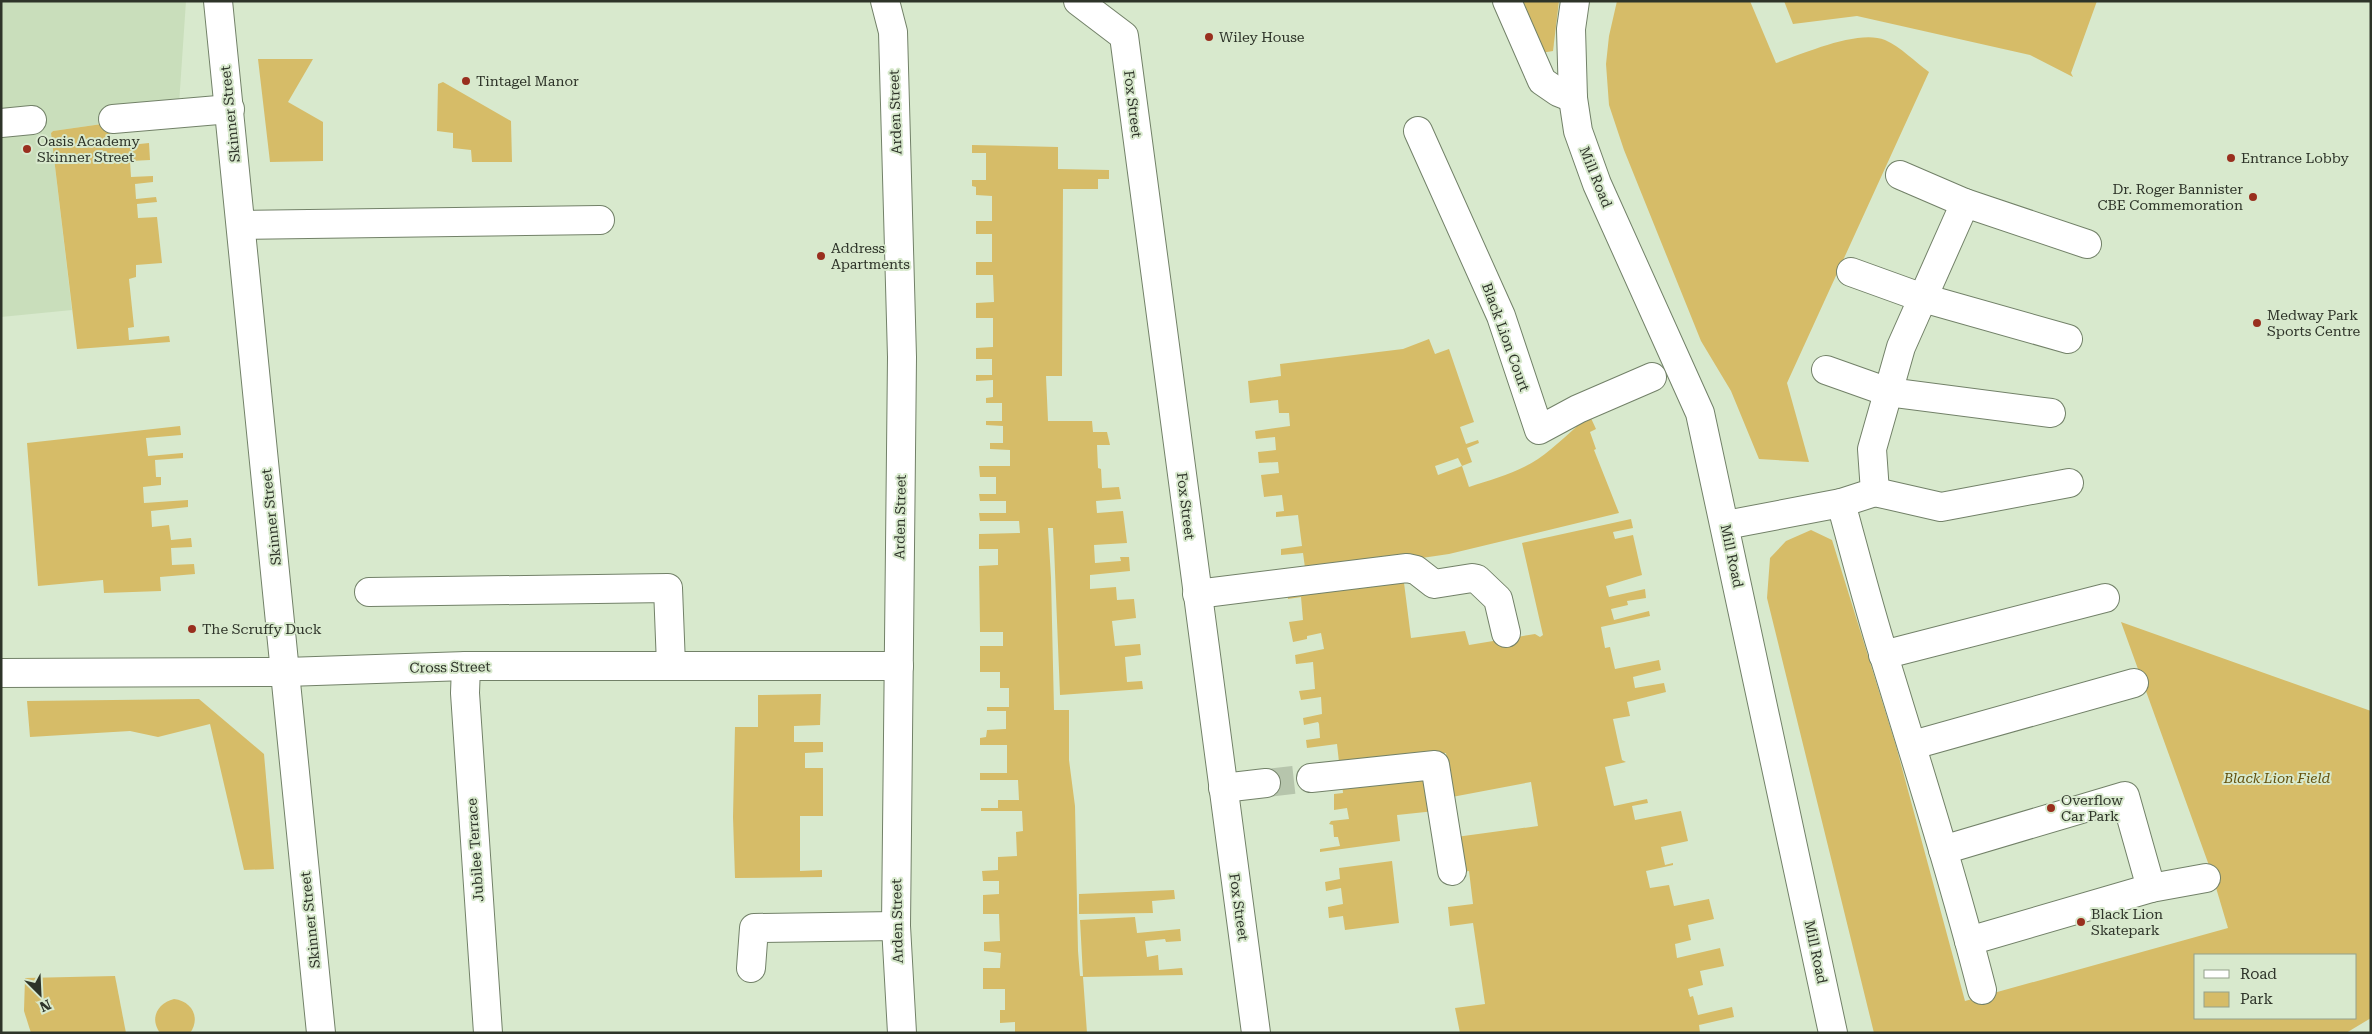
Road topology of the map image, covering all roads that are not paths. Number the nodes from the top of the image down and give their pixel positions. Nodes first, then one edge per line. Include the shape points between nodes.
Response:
1 (218, 1) edge
2 (885, 1) edge
3 (1078, 1) edge
4 (1507, 1) edge
5 (1575, 1) edge
6 (1573, 98) junction
7 (230, 109) junction
8 (114, 119) dead end
9 (32, 120) dead end
10 (1, 122) edge
11 (1418, 131) dead end
12 (1900, 175) dead end
13 (1965, 203) junction
14 (600, 220) dead end
15 (242, 225) junction
16 (2087, 244) dead end
17 (1851, 272) dead end
18 (1923, 298) junction
19 (2068, 339) dead end
20 (1826, 370) dead end
21 (1652, 377) dead end
22 (1888, 392) junction
23 (2051, 413) dead end
24 (2069, 483) dead end
25 (1875, 492) junction
26 (1841, 503) junction
27 (1726, 525) junction
28 (369, 592) dead end
29 (1197, 594) junction
30 (2105, 598) dead end
31 (1506, 633) dead end
32 (1883, 655) junction
33 (466, 666) junction
34 (670, 666) junction
35 (899, 666) junction
36 (286, 672) junction
37 (1, 673) edge
38 (2134, 682) dead end
39 (1913, 745) junction
40 (1312, 778) tunnel mouth
41 (1266, 783) tunnel mouth
42 (1223, 788) junction
43 (1944, 850) junction
44 (1452, 870) dead end
45 (2206, 878) dead end
46 (2151, 888) junction
47 (896, 926) junction
48 (1970, 941) junction
49 (751, 968) dead end
50 (1982, 990) dead end
51 (321, 1033) edge
52 (488, 1033) edge
53 (902, 1033) edge
54 (1256, 1033) edge
55 (1833, 1033) edge

1 - 7 street, Skinner Street
2 - 35 street, Arden Street via 893,32 902,357
3 - 29 street, Fox Street via 1124,36
4 - 6 street via 1542,81
5 - 6 street, Mill Road via 1571,29
6 - 27 street, Mill Road via 1578,131 1597,184 1700,412
7 - 8 street
7 - 15 street, Skinner Street
9 - 10 street
11 - 21 street, Black Lion Court via 1501,316 1539,430
12 - 13 street
13 - 16 street
13 - 18 street
14 - 15 street
15 - 36 street, Skinner Street
17 - 18 street
18 - 19 street
18 - 22 street
20 - 22 street
22 - 23 street
22 - 25 street via 1872,449
24 - 25 street via 1941,507
25 - 26 street
26 - 27 street
26 - 32 street
27 - 55 street, Mill Road
28 - 34 street via 668,588
29 - 31 street via 1407,568 1416,570 1434,584 1477,579 1498,599
29 - 42 street, Fox Street
30 - 32 street
32 - 39 street
33 - 34 street, Cross Street
33 - 36 street, Cross Street
33 - 52 street, Jubilee Terrace via 465,693
34 - 35 street, Cross Street
35 - 47 street, Arden Street
36 - 37 street, Cross Street
36 - 51 street, Skinner Street
38 - 39 street
39 - 43 street
40 - 44 street via 1435,765
41 - 42 street
42 - 54 street, Fox Street
43 - 46 street via 2124,796
43 - 48 street
45 - 46 street
46 - 48 street
47 - 49 street via 754,928
47 - 53 street, Arden Street
48 - 50 street

